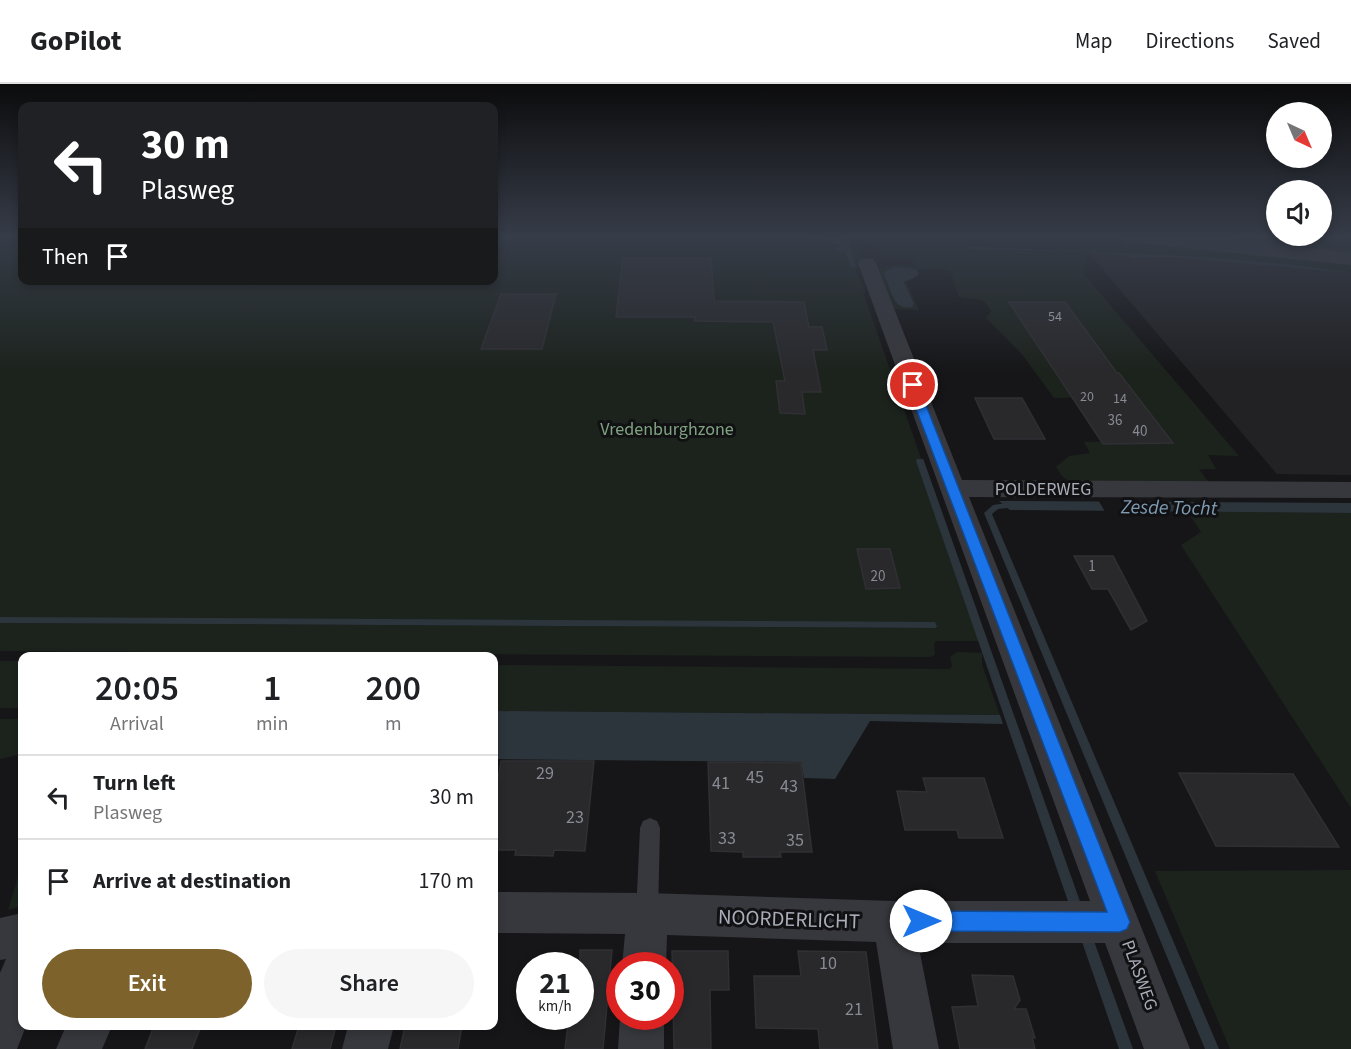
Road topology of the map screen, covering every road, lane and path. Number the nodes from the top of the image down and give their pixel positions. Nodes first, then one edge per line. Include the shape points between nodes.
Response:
1 (874, 281) edge
2 (952, 488) junction
3 (1351, 490) edge
4 (650, 828) dead end
5 (498, 913) edge
6 (647, 914) junction
7 (893, 922) junction
8 (1120, 922) junction
9 (18, 934) edge
10 (0, 939) edge
11 (645, 952) edge
12 (18, 984) edge
13 (88, 1030) edge
14 (370, 1030) edge
15 (641, 1030) edge
16 (0, 1036) edge
17 (79, 1049) edge
18 (365, 1049) edge
19 (640, 1049) edge
20 (916, 1049) edge
21 (1167, 1049) edge

1 - 2 street, PLASWEG
2 - 3 street, POLDERWEG
2 - 8 street, PLASWEG
4 - 6 lane
5 - 6 street, NOORDERLICHT
6 - 7 street, NOORDERLICHT
6 - 11 street
7 - 8 street, NOORDERLICHT
7 - 20 street
8 - 21 street, PLASWEG
9 - 10 street
12 - 16 street
13 - 17 street
14 - 18 street
15 - 19 street

